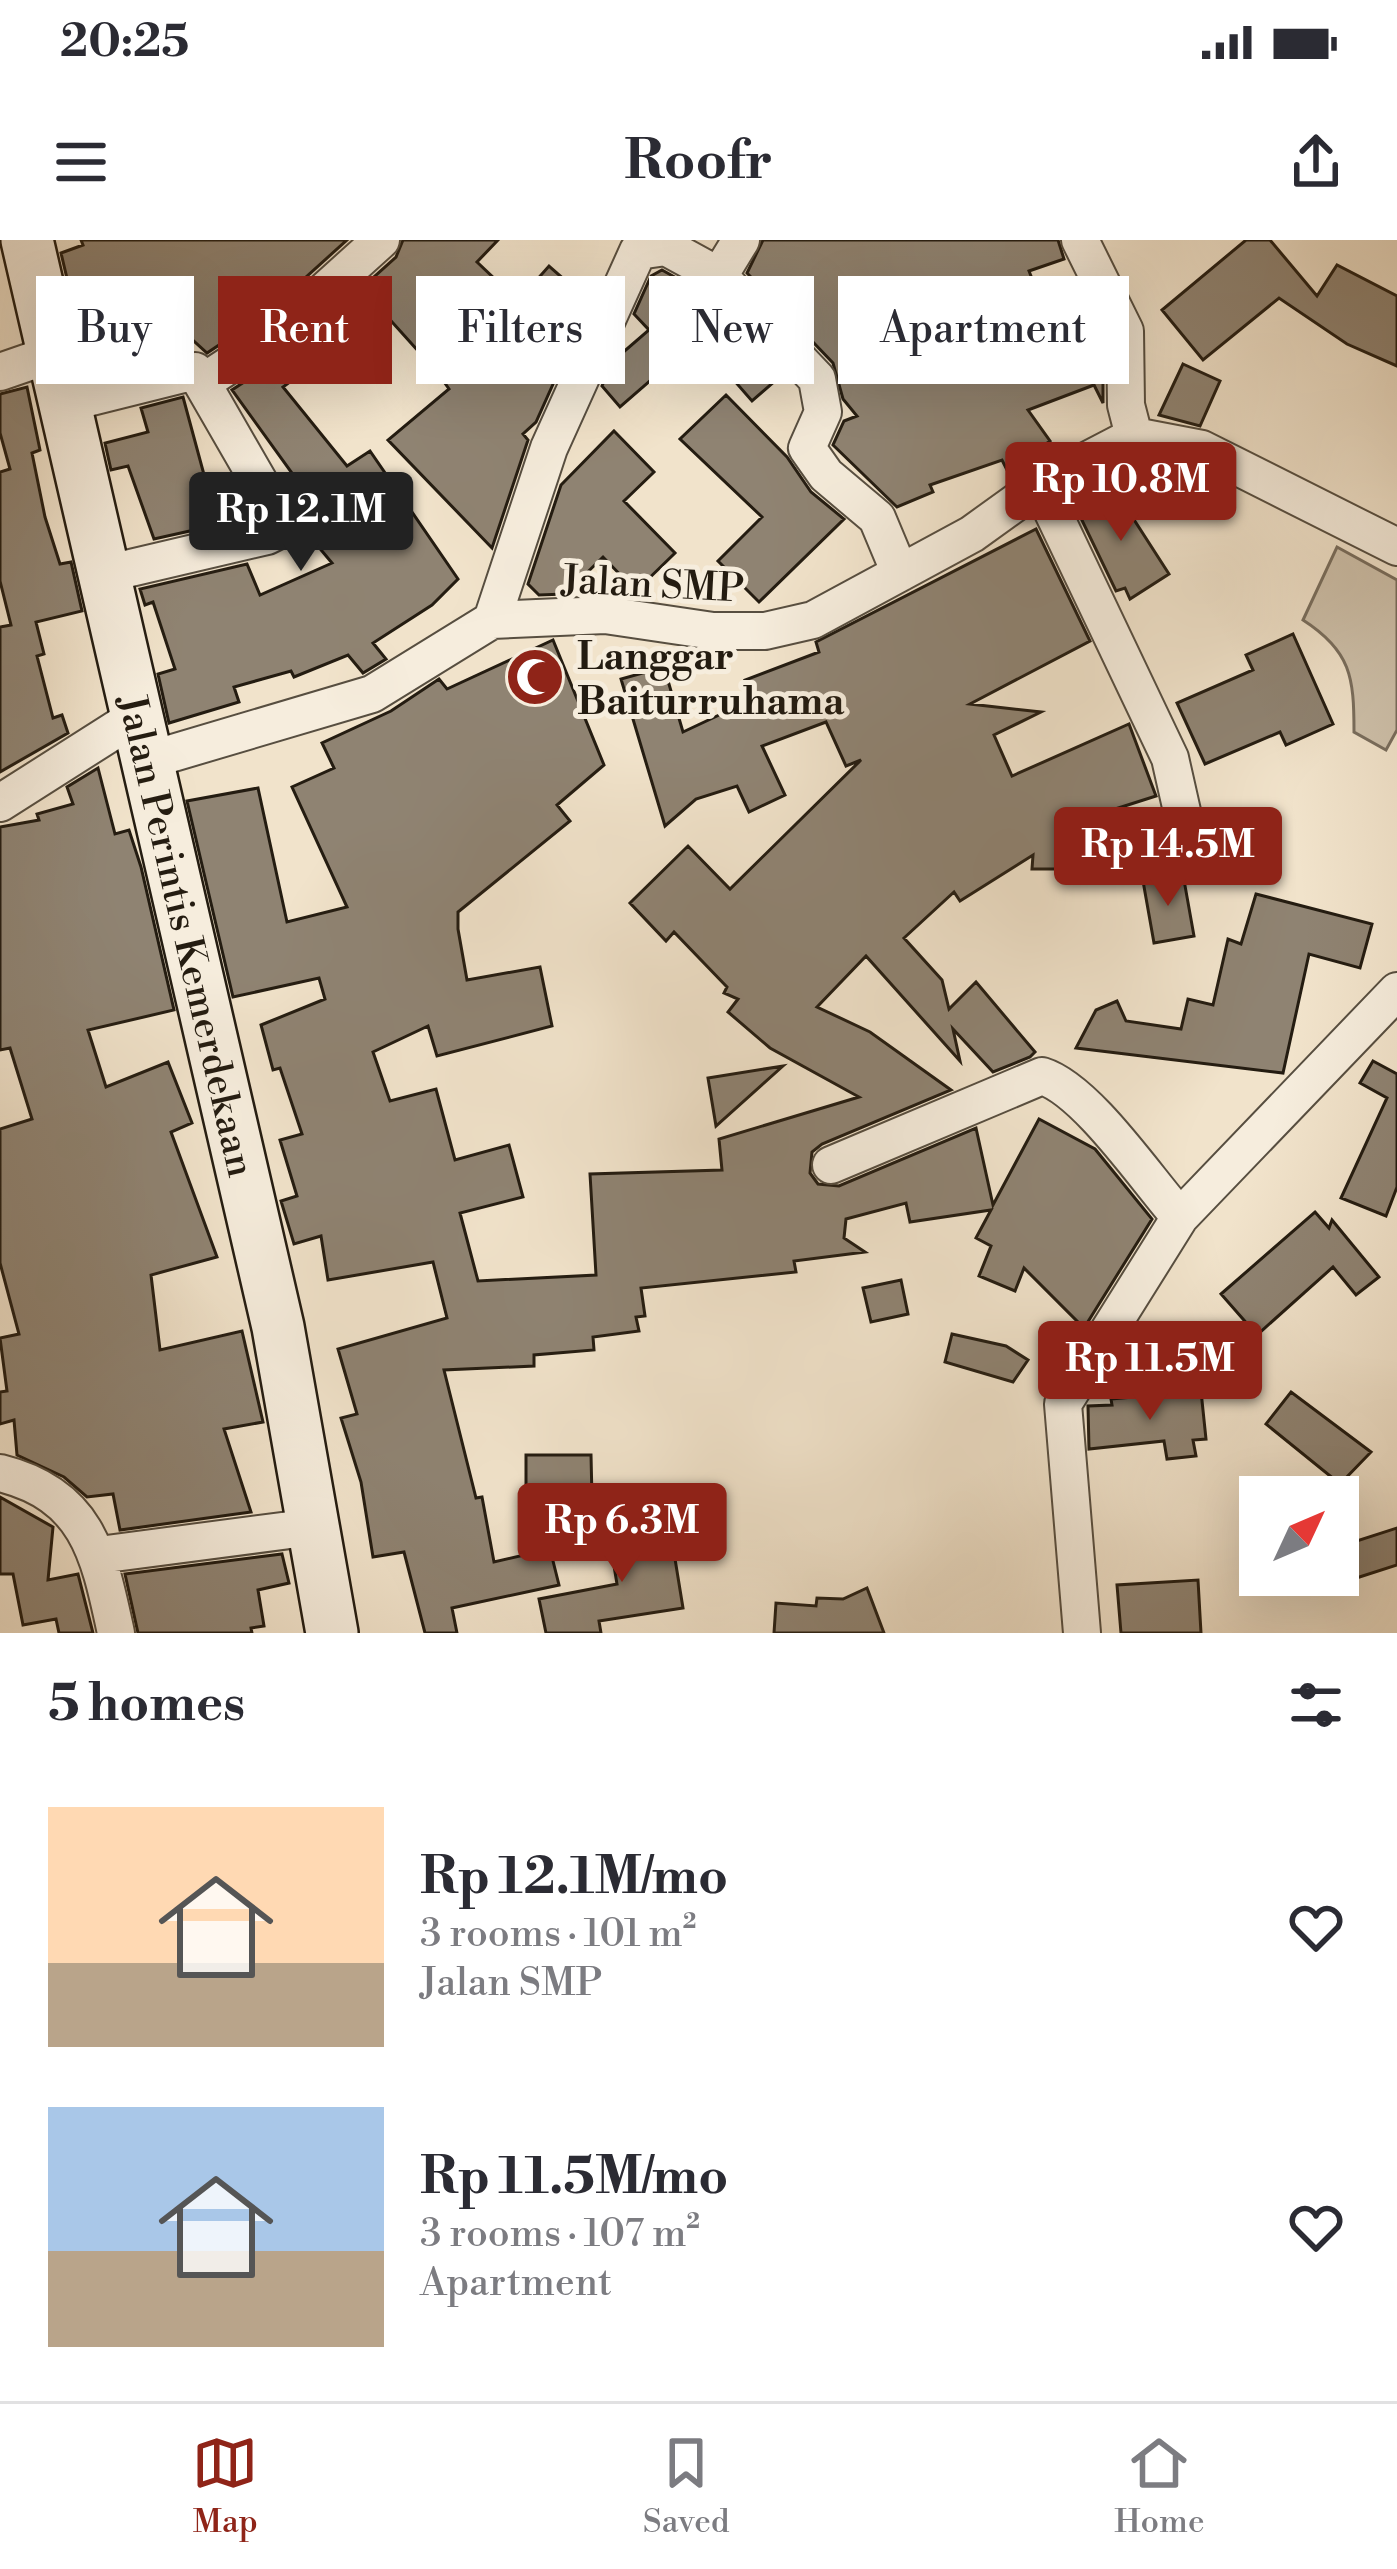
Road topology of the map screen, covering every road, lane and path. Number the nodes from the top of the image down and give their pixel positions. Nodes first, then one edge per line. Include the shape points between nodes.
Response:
1 (27, 240) edge
2 (381, 240) edge
3 (742, 240) edge
4 (1080, 240) edge
5 (629, 245) edge
6 (36, 276) edge
7 (719, 276) joint
8 (36, 360) edge
9 (0, 372) edge
10 (814, 376) edge
11 (202, 382) junction
12 (62, 384) edge
13 (67, 403) junction
14 (1134, 436) junction
15 (1040, 485) junction
16 (1397, 548) edge
17 (900, 573) junction
18 (105, 574) junction
19 (492, 620) junction
20 (142, 738) junction
21 (0, 802) edge
22 (1193, 860) dead end
23 (1397, 991) edge
24 (831, 1166) dead end
25 (1180, 1217) junction
26 (0, 1472) edge
27 (314, 1527) junction
28 (99, 1555) junction
29 (116, 1633) edge
30 (332, 1633) edge
31 (1082, 1633) edge

1 - 6 main road, Jalan Perintis Kemerdekaan
2 - 11 street via 278,333
3 - 7 street
4 - 14 street via 1125,332
5 - 7 street via 666,247
5 - 19 street
8 - 9 street
10 - 17 street via 824,412 807,448 826,476 877,518
11 - 13 street via 195,371
11 - 18 street via 285,527
12 - 13 main road, Jalan Perintis Kemerdekaan
13 - 18 main road, Jalan Perintis Kemerdekaan
14 - 15 street, Jalan SMP
14 - 16 street via 1202,449
15 - 17 street, Jalan SMP
15 - 22 street via 1170,758
17 - 19 street, Jalan SMP via 813,620 765,631 605,615
18 - 20 main road, Jalan Perintis Kemerdekaan
19 - 20 street, Jalan SMP via 372,694
20 - 21 street, Jalan SMP
20 - 27 main road, Jalan Perintis Kemerdekaan via 278,1327
23 - 25 street
24 - 25 street via 1042,1076 1080,1101
25 - 31 street via 1064,1404
26 - 28 street via 45,1488
27 - 28 street
27 - 30 main road, Jalan Perintis Kemerdekaan
28 - 29 street

